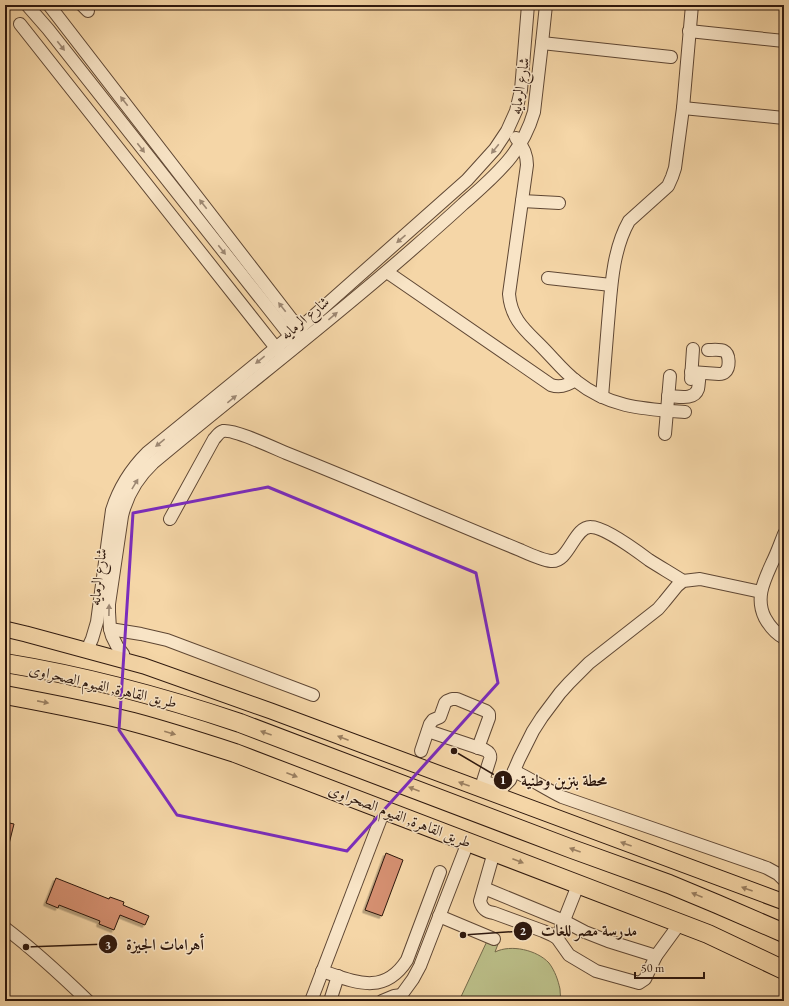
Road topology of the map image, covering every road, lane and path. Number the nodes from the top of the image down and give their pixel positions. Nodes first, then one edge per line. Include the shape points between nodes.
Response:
1 (27, 5) edge
2 (49, 5) edge
3 (528, 5) edge
4 (546, 5) edge
5 (692, 5) edge
6 (61, 20) junction
7 (20, 24) dead end
8 (48, 29) junction
9 (689, 31) junction
10 (33, 40) junction
11 (784, 41) edge
12 (542, 43) junction
13 (671, 57) dead end
14 (683, 108) junction
15 (784, 118) edge
16 (507, 131) junction
17 (521, 144) junction
18 (522, 201) junction
19 (560, 203) dead end
20 (387, 272) junction
21 (548, 278) dead end
22 (611, 285) junction
23 (298, 337) junction
24 (694, 349) dead end
25 (708, 350) dead end
26 (280, 352) junction
27 (670, 376) dead end
28 (694, 376) junction
29 (575, 380) junction
30 (668, 396) junction
31 (602, 398) junction
32 (667, 411) junction
33 (685, 412) dead end
34 (665, 434) dead end
35 (170, 519) dead end
36 (784, 534) edge
37 (683, 581) junction
38 (761, 592) junction
39 (5, 629) edge
40 (110, 629) junction
41 (784, 638) edge
42 (87, 650) junction
43 (124, 660) junction
44 (5, 663) edge
45 (5, 695) edge
46 (313, 695) dead end
47 (428, 731) junction
48 (478, 748) junction
49 (421, 751) dead end
50 (514, 771) junction
51 (499, 792) junction
52 (384, 810) junction
53 (468, 842) junction
54 (494, 852) junction
55 (440, 872) dead end
56 (784, 880) edge
57 (578, 884) junction
58 (484, 888) junction
59 (784, 902) edge
60 (439, 916) junction
61 (564, 921) junction
62 (680, 923) junction
63 (5, 928) edge
64 (784, 933) edge
65 (556, 938) junction
66 (494, 939) dead end
67 (656, 956) junction
68 (784, 970) edge
69 (322, 971) junction
70 (338, 976) junction
71 (399, 998) edge
72 (88, 1001) edge
73 (311, 1001) edge
74 (330, 1001) edge
75 (382, 1001) edge

1 - 8 street
2 - 6 street
3 - 16 street, شارع الرمايه via 521,90 516,111
4 - 12 street, شارع الرمايه
5 - 9 street
6 - 8 street
23 -> 6 street
7 - 10 street
8 - 10 street
8 -> 23 street
9 - 11 street
9 - 14 street
10 - 26 street
12 - 13 street
12 - 17 street, شارع الرمايه via 535,105 529,128
14 - 15 street
14 - 22 street via 672,177 668,186 629,221 618,247
16 - 17 street
16 -> 23 street, شارع الرمايه via 491,155 467,180
17 - 18 street via 527,158
17 - 20 street, شارع الرمايه via 486,184
18 - 19 street
18 - 29 street via 509,294 511,308 522,327
23 -> 20 street, شارع الرمايه
20 - 29 street via 551,385 565,386
21 - 22 street
22 - 31 street
23 - 26 street, شارع الرمايه
24 - 28 street
25 - 28 street via 726,352 727,369 722,374
40 -> 26 street, شارع الرمايه via 109,604 118,542 125,506 133,487 152,463
26 -> 42 street, شارع الرمايه via 147,453 125,479 112,510 99,610
27 - 30 street
28 - 30 street via 698,389 694,395
29 - 31 street
30 - 32 street
31 - 32 street via 623,405
32 - 33 street
32 - 34 street
35 - 37 street via 214,439 223,431 241,435 297,457 552,562 561,557 582,530 590,526 600,529
36 - 38 street
37 - 38 street via 700,579
37 - 50 street via 658,609 588,663 569,682 533,731
38 - 41 street via 760,604 763,614 768,624
39 - 42 main road
40 - 43 street, شارع الرمايه
40 - 46 street via 167,640
42 - 43 main road
51 -> 43 main road
64 -> 44 highway, طريق القاهرة, الفيوم الصحراوى via 669,884 240,723 122,687
45 -> 52 highway, طريق القاهرة, الفيوم الصحراوى via 72,708 186,737
47 - 48 street
47 - 48 street via 431,722 440,716 447,701 457,699 489,714
47 - 49 street
48 - 51 street via 487,751 491,757 483,781
50 - 51 street
50 - 56 street via 562,797 767,868
59 -> 51 main road
52 - 53 highway, طريق القاهرة, الفيوم الصحراوى
52 - 69 street
53 - 54 highway, طريق القاهرة, الفيوم الصحراوى
53 - 60 street
54 -> 57 highway, طريق القاهرة, الفيوم الصحراوى
54 - 58 street
55 - 70 street via 407,960 398,971 386,979 373,983
57 - 61 street
57 - 62 highway, طريق القاهرة, الفيوم الصحراوى
58 - 61 street
58 - 65 street via 480,901 487,912 543,930
60 - 66 street
60 - 71 street via 420,966
61 - 65 street
61 - 67 street via 584,932
62 - 67 street
62 - 68 highway, طريق القاهرة, الفيوم الصحراوى
63 - 72 street
65 - 67 street via 569,955 596,970 639,983 645,979
69 - 70 street
69 - 73 street
70 - 74 street
71 - 75 street via 394,996

